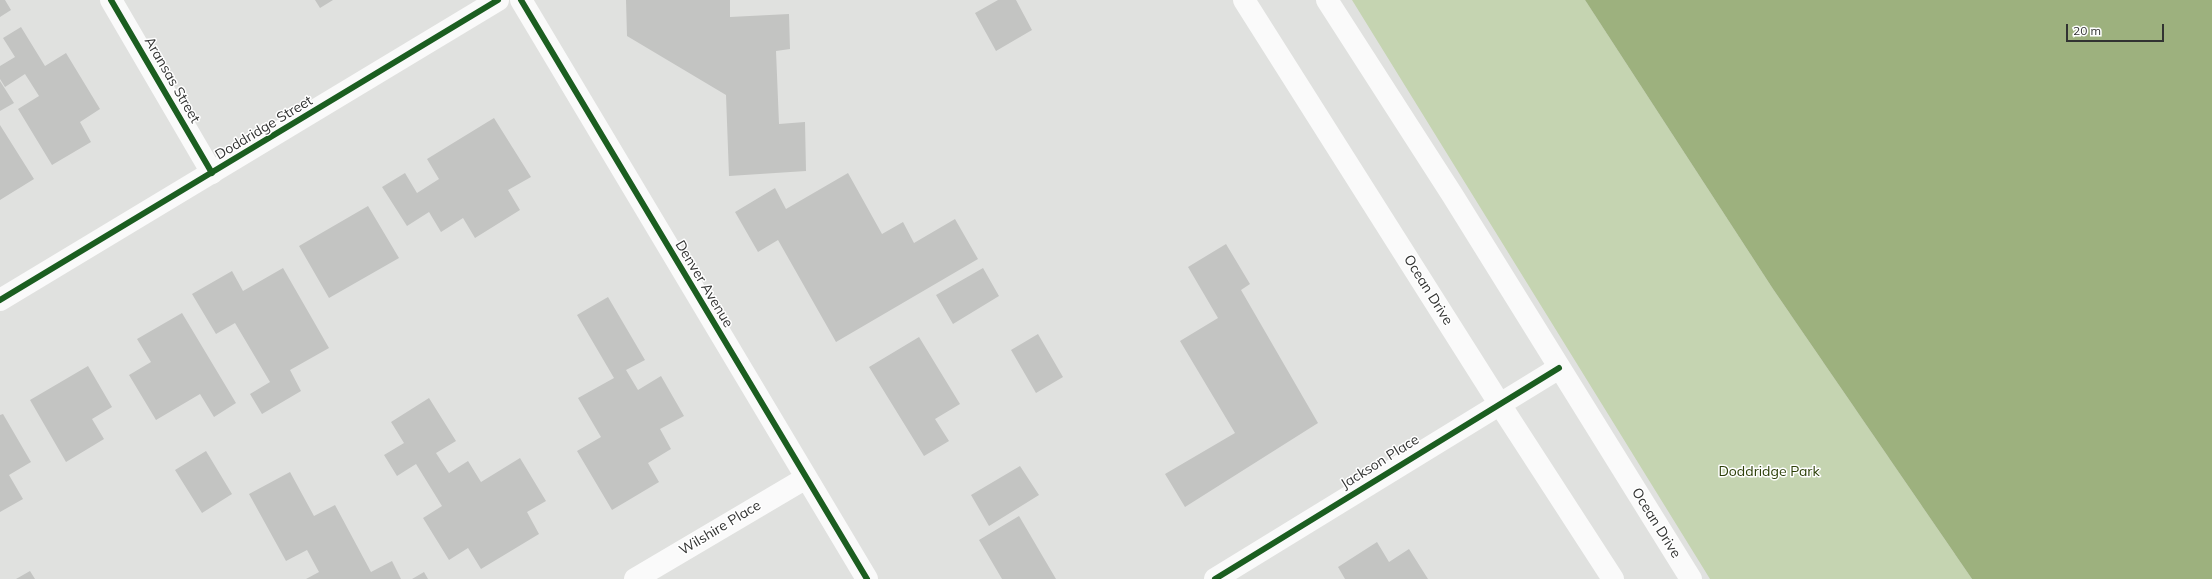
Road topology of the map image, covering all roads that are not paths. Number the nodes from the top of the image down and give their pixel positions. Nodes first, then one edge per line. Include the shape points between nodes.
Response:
1 (111, 0) edge
2 (498, 0) edge
3 (521, 0) edge
4 (1244, 0) edge
5 (1327, 0) edge
6 (212, 173) junction
7 (0, 300) edge
8 (1559, 368) junction
9 (1499, 403) junction
10 (806, 478) junction
11 (635, 579) edge
12 (867, 579) edge
13 (1215, 579) edge
14 (1613, 579) edge
15 (1691, 579) edge

1 - 6 main road, Aransas Street
2 - 6 main road, Doddridge Street
3 - 10 main road, Denver Avenue
4 - 9 main road, Ocean Drive
5 - 8 main road, Ocean Drive via 1453,196
6 - 7 main road, Doddridge Street
8 - 9 main road, Jackson Place
8 - 15 main road, Ocean Drive
9 - 13 main road, Jackson Place
9 - 14 main road, Ocean Drive
10 - 11 main road, Wilshire Place
10 - 12 main road, Denver Avenue

